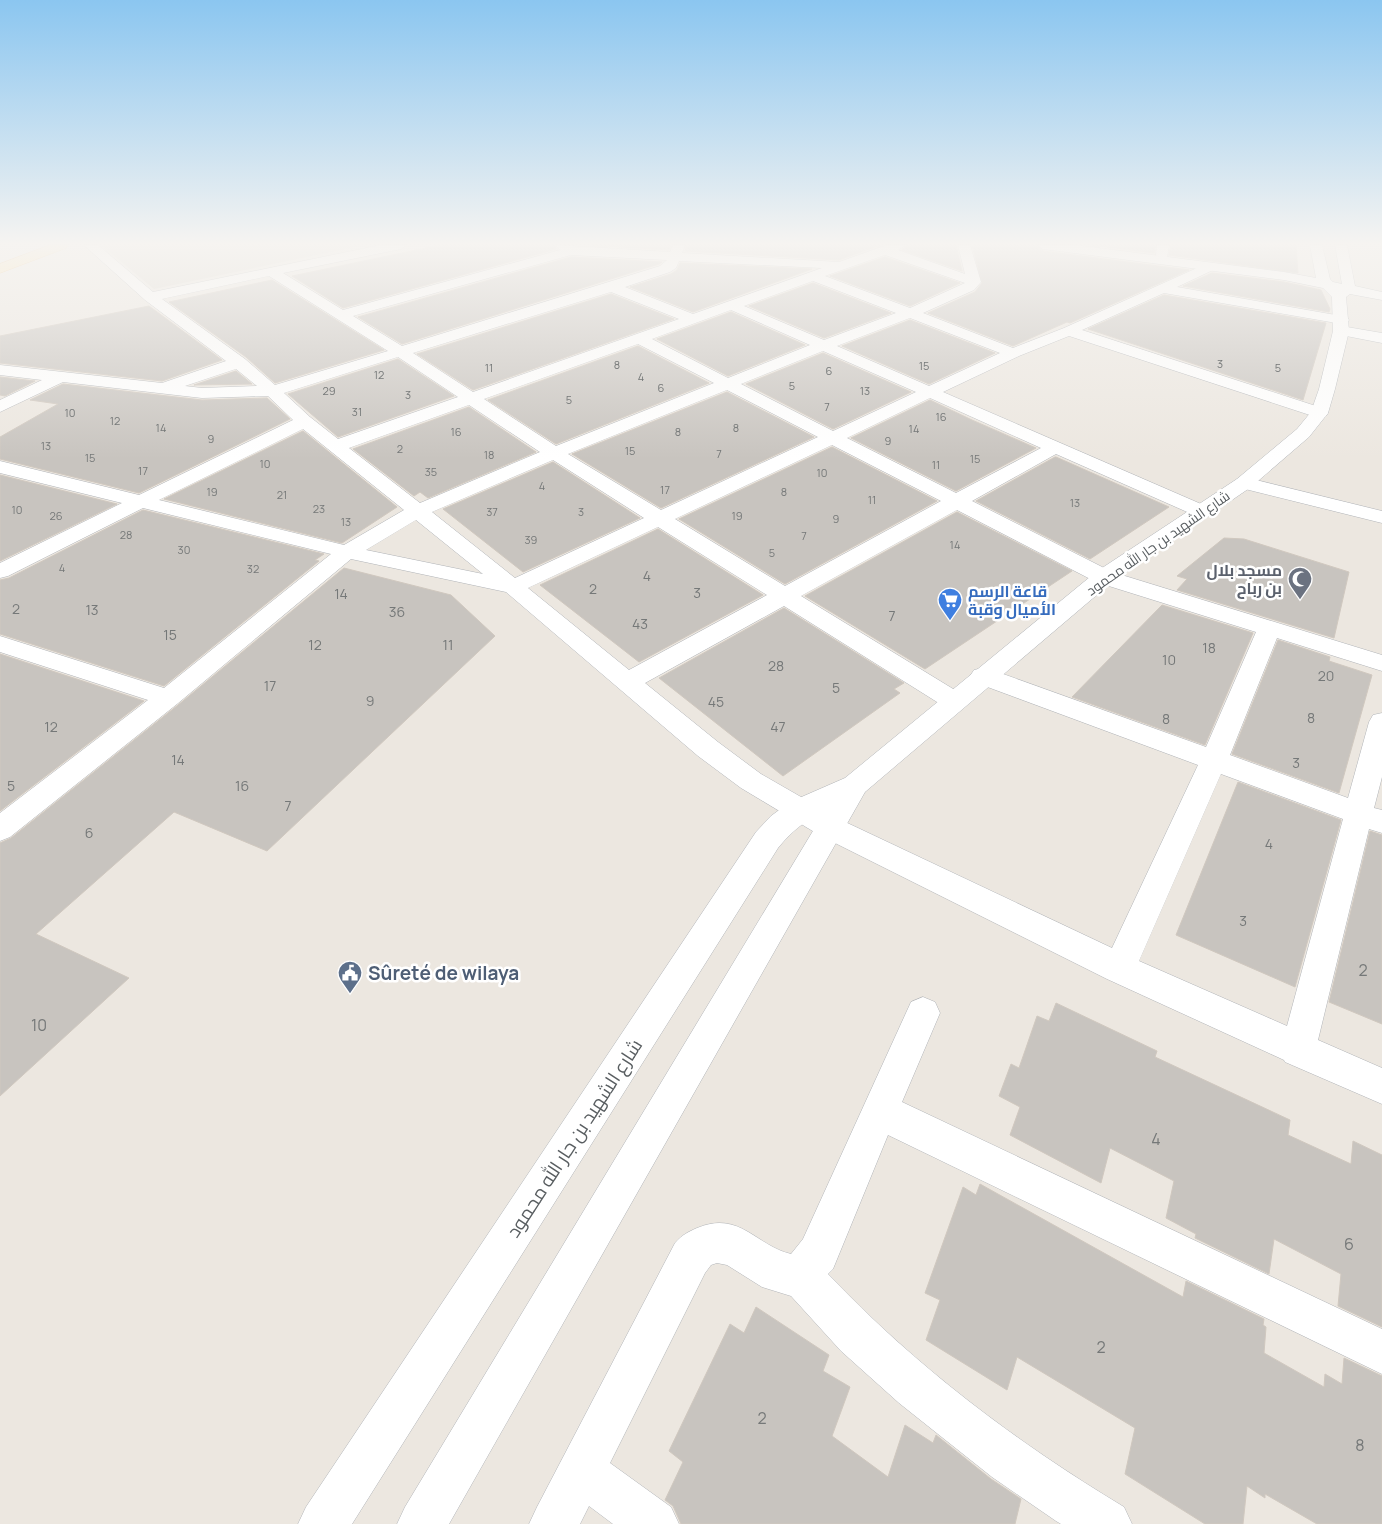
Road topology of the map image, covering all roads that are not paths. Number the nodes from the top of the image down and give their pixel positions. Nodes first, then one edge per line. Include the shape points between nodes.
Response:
1 (176, 316) edge
2 (343, 316) edge
3 (515, 316) edge
4 (685, 316) edge
5 (701, 316) edge
6 (757, 316) edge
7 (904, 316) edge
8 (916, 316) edge
9 (1101, 316) edge
10 (1294, 316) edge
11 (1340, 316) edge
12 (692, 319) junction
13 (1341, 326) junction
14 (1069, 331) junction
15 (1382, 338) edge
16 (640, 339) junction
17 (825, 345) junction
18 (399, 351) junction
19 (1013, 353) junction
20 (239, 362) junction
21 (0, 370) edge
22 (60, 377) junction
23 (728, 384) junction
24 (160, 389) junction
25 (272, 391) junction
26 (931, 391) junction
27 (470, 397) junction
28 (0, 407) edge
29 (1319, 413) junction
30 (304, 421) junction
31 (831, 438) junction
32 (337, 446) junction
33 (1056, 447) junction
34 (554, 453) junction
35 (3, 476) edge
36 (1244, 482) junction
37 (139, 502) junction
38 (956, 502) junction
39 (418, 511) junction
40 (1201, 511) junction
41 (1382, 517) edge
42 (660, 519) junction
43 (347, 552) junction
44 (0, 571) edge
45 (1104, 577) junction
46 (512, 587) junction
47 (785, 596) junction
48 (1269, 628) junction
49 (0, 644) edge
50 (1382, 663) edge
51 (984, 676) junction
52 (627, 682) junction
53 (168, 698) junction
54 (954, 701) junction
55 (1382, 722) edge
56 (1214, 760) junction
57 (1370, 817) edge
58 (815, 819) junction
59 (0, 830) edge
60 (1119, 968) junction
61 (923, 1013) dead end
62 (1298, 1050) junction
63 (1382, 1086) edge
64 (879, 1111) junction
65 (800, 1274) junction
66 (1382, 1352) edge
67 (581, 1471) junction
68 (323, 1524) edge
69 (422, 1524) edge
70 (554, 1524) edge
71 (654, 1524) edge
72 (1107, 1524) edge

1 - 20 street
2 - 18 street
3 - 18 street
4 - 12 street
5 - 12 street
6 - 17 street
7 - 17 street
8 - 19 street
9 - 14 street
10 - 13 street
11 - 13 street, شارع الشهيد بن جار الله محمود
12 - 16 street
13 - 15 street
13 - 29 street, شارع الشهيد بن جار الله محمود
14 - 19 street
14 - 29 street
16 - 23 street
16 - 27 street
17 - 23 street
17 - 26 street
18 - 25 street
18 - 27 street
19 - 26 street
20 - 24 street
20 - 25 street
21 - 22 street
22 - 24 street
22 - 28 street
23 - 31 street
23 - 34 street
24 - 25 street via 202,393
25 - 30 street
26 - 31 street
26 - 33 street
27 - 32 street
27 - 34 street
29 - 36 street, شارع الشهيد بن جار الله محمود via 1303,433
30 - 32 street
30 - 37 street
31 - 38 street
31 - 42 street
32 - 39 street
33 - 38 street
33 - 40 street
34 - 39 street
34 - 42 street
35 - 37 street via 27,474
36 - 40 street, شارع الشهيد بن جار الله محمود
36 - 41 street
37 - 43 street
37 - 44 street
38 - 45 street
38 - 47 street
39 - 43 street
39 - 46 street
40 - 45 street, شارع الشهيد بن جار الله محمود
42 - 46 street
42 - 47 street
43 - 46 street
43 - 53 street
45 - 48 street
45 - 51 street, شارع الشهيد بن جار الله محمود
46 - 52 street
47 - 52 street
47 - 54 street
48 - 50 street
48 - 56 street
49 - 53 street
51 - 54 street, شارع الشهيد بن جار الله محمود
51 - 56 street
52 - 58 street via 751,781
53 - 59 street
54 - 58 street, شارع الشهيد بن جار الله محمود
55 - 57 street
56 - 57 street
56 - 60 street
57 - 62 street
58 - 60 street
58 - 68 street, شارع الشهيد بن جار الله محمود via 781,824 767,840
58 - 69 street, شارع الشهيد بن جار الله محمود
60 - 62 street
61 - 64 street
62 - 63 street
64 - 65 street via 818,1254 811,1267
64 - 66 street
65 - 67 street via 774,1272 732,1244 716,1242 701,1247 681,1272
65 - 72 street via 856,1334 921,1392 993,1449
67 - 70 street
67 - 71 street

